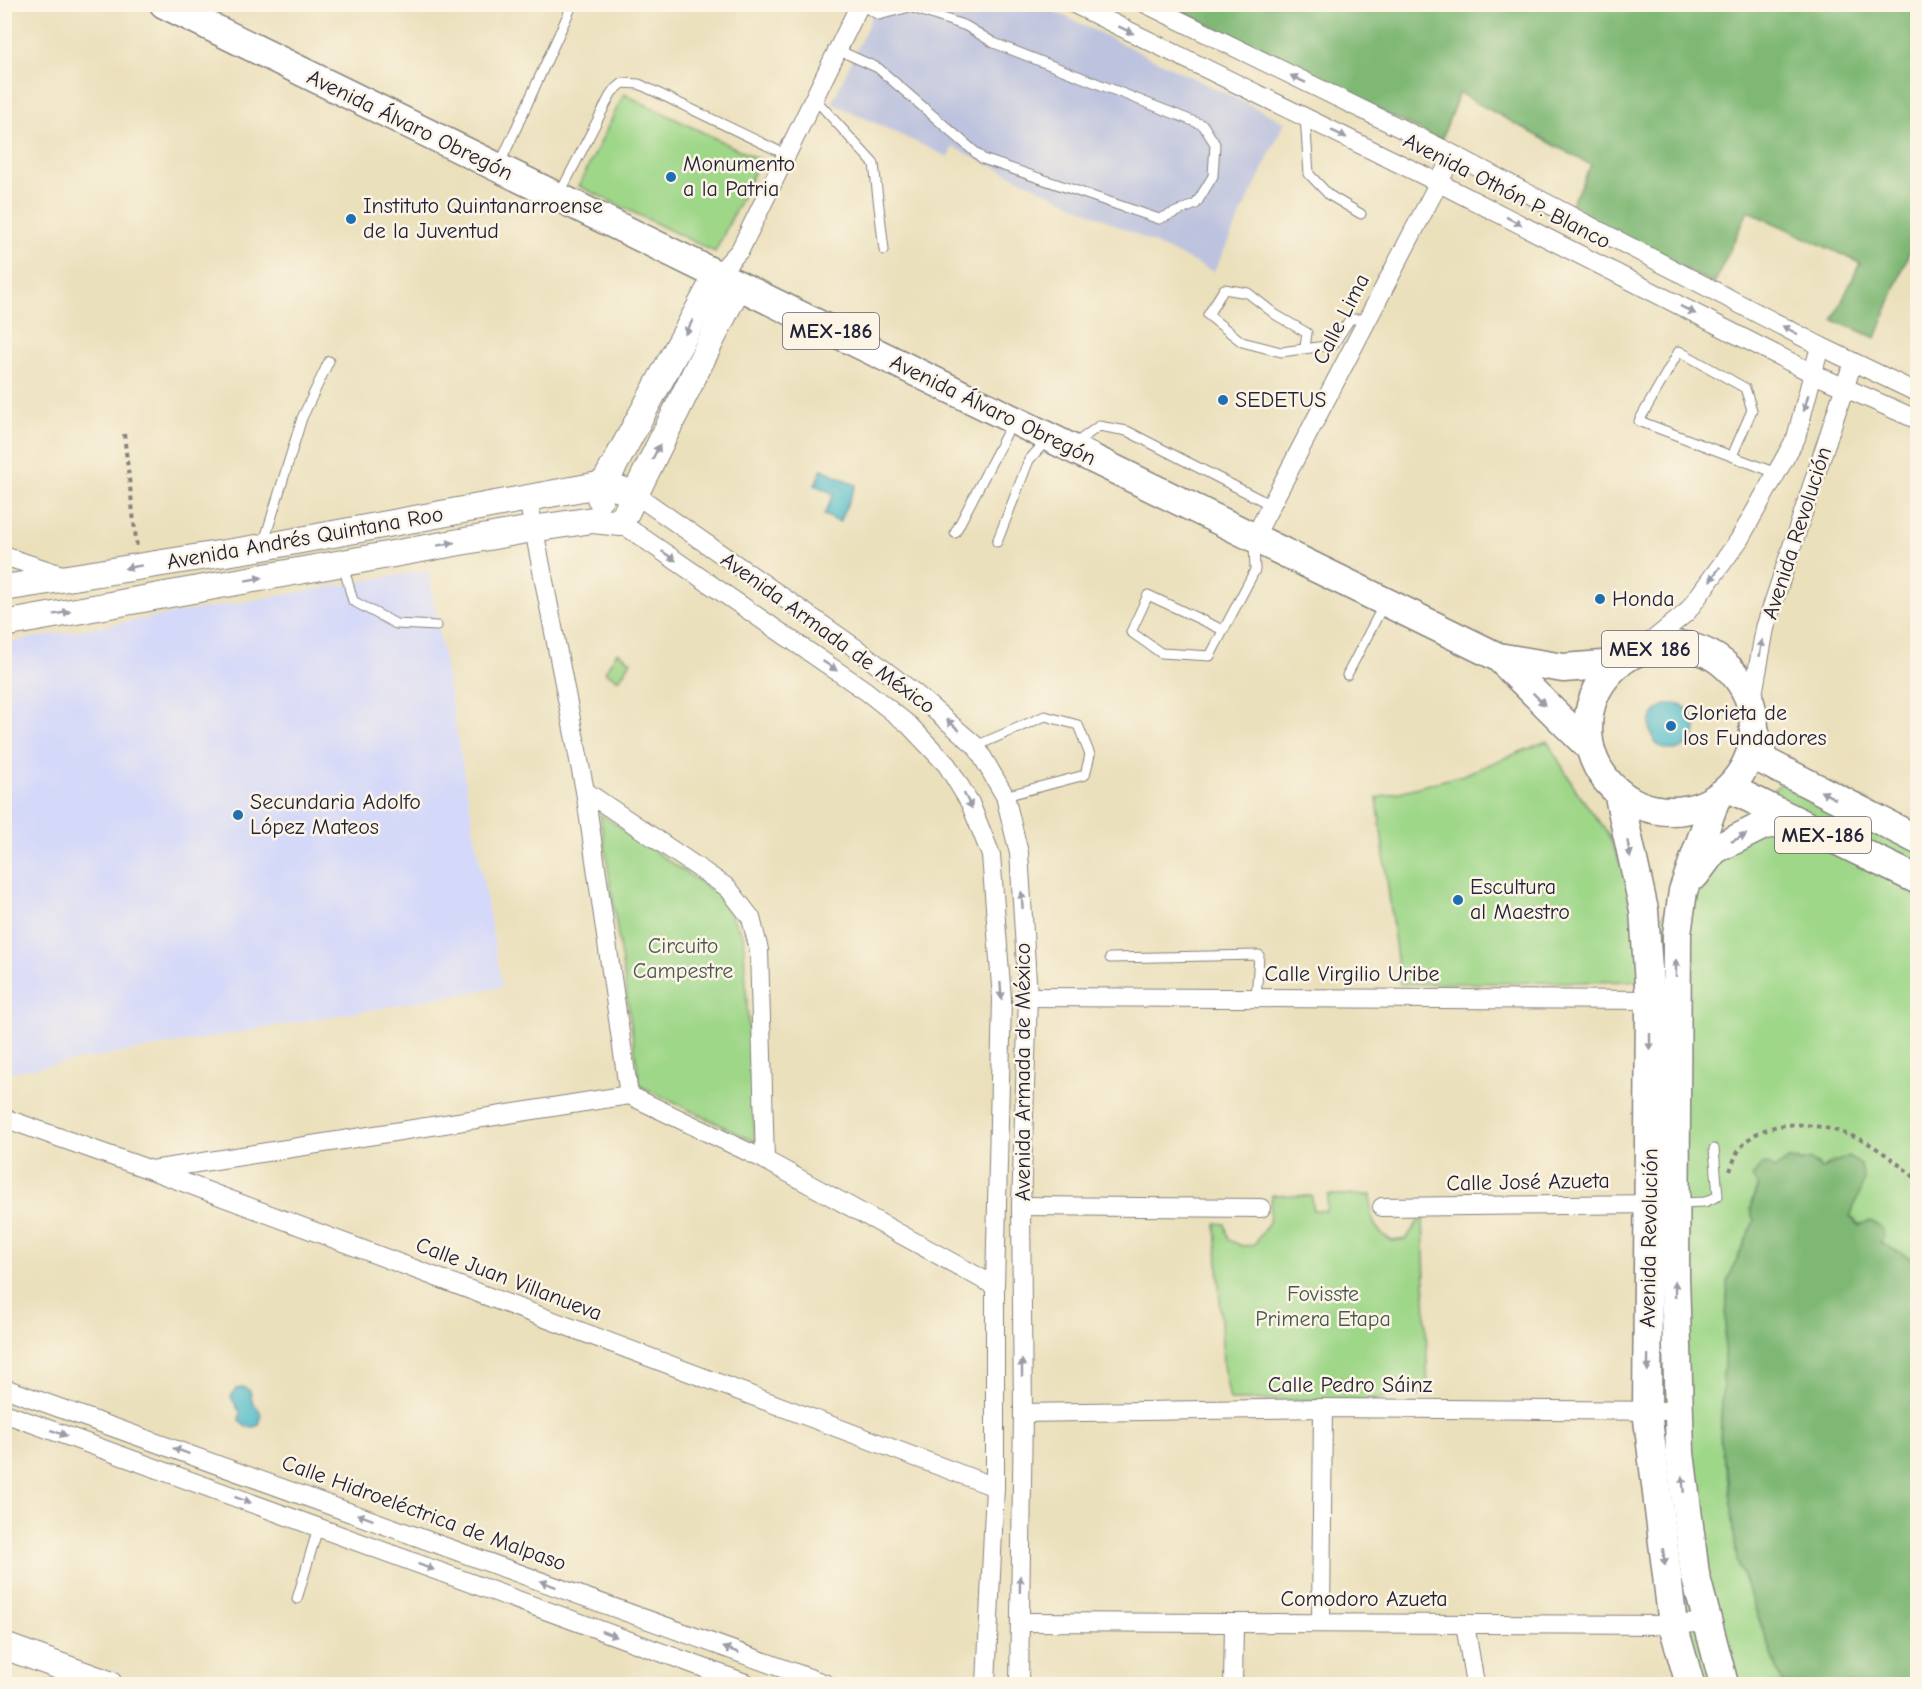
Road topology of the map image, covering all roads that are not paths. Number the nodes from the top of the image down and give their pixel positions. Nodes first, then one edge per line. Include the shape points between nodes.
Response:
1 (164, 4) edge
2 (1074, 4) edge
3 (1146, 4) edge
4 (860, 5) edge
5 (570, 10) dead end
6 (838, 50) junction
7 (815, 99) junction
8 (1305, 117) junction
9 (787, 155) junction
10 (1454, 155) junction
11 (498, 168) junction
12 (1439, 183) junction
13 (558, 198) junction
14 (1361, 214) dead end
15 (884, 250) dead end
16 (728, 280) junction
17 (1368, 319) junction
18 (1820, 346) junction
19 (1305, 348) junction
20 (329, 361) dead end
21 (1852, 362) junction
22 (1814, 374) junction
23 (1845, 386) junction
24 (1917, 393) edge
25 (1014, 420) junction
26 (1917, 420) edge
27 (1059, 443) junction
28 (1732, 456) junction
29 (1776, 473) junction
30 (604, 484) junction
31 (635, 494) junction
32 (528, 499) junction
33 (1271, 505) junction
34 (593, 520) junction
35 (621, 523) junction
36 (532, 529) junction
37 (955, 532) dead end
38 (1254, 538) junction
39 (997, 542) dead end
40 (263, 547) junction
41 (4, 556) edge
42 (342, 563) junction
43 (72, 578) junction
44 (4, 588) edge
45 (1385, 602) junction
46 (4, 624) edge
47 (437, 626) dead end
48 (1223, 630) junction
49 (1498, 657) junction
50 (1629, 657) junction
51 (1347, 675) dead end
52 (1753, 717) junction
53 (976, 746) junction
54 (1590, 748) junction
55 (585, 791) junction
56 (1618, 792) junction
57 (1723, 793) junction
58 (1005, 796) junction
59 (1795, 821) junction
60 (1917, 840) edge
61 (1917, 880) edge
62 (1683, 891) junction
63 (1110, 958) dead end
64 (1028, 997) junction
65 (1256, 998) junction
66 (1663, 1000) junction
67 (629, 1095) junction
68 (4, 1118) edge
69 (1714, 1149) dead end
70 (765, 1160) junction
71 (151, 1170) junction
72 (1662, 1204) junction
73 (1021, 1206) junction
74 (1382, 1207) dead end
75 (1261, 1208) dead end
76 (995, 1286) junction
77 (4, 1388) edge
78 (1323, 1408) junction
79 (1678, 1411) junction
80 (1647, 1412) junction
81 (4, 1413) edge
82 (1023, 1413) junction
83 (995, 1487) junction
84 (325, 1503) junction
85 (318, 1528) junction
86 (297, 1599) dead end
87 (1020, 1622) junction
88 (1321, 1622) junction
89 (1708, 1622) junction
90 (1234, 1623) junction
91 (1465, 1624) junction
92 (1673, 1625) junction
93 (4, 1646) edge
94 (762, 1661) junction
95 (110, 1684) edge
96 (751, 1684) edge
97 (826, 1684) edge
98 (986, 1684) edge
99 (1019, 1684) edge
100 (1233, 1684) edge
101 (1476, 1684) edge
102 (1690, 1684) edge
103 (1724, 1684) edge

1 - 11 main road, Avenida Álvaro Obregón / MEX-186
2 -> 8 street, Avenida Othón P. Blanco
10 -> 3 street, Avenida Othón P. Blanco
4 - 6 street
4 - 6 lane via 879,15 910,7 966,26 994,43 1203,125 1215,144 1213,176 1196,204 1159,219 983,159 878,68
5 - 11 lane
6 - 7 street
7 - 9 street
7 - 15 lane via 874,164
8 -> 12 street, Avenida Othón P. Blanco
8 - 14 lane via 1309,174 1329,195
9 - 13 lane via 639,84 623,83 612,92
9 - 16 street
10 - 12 street, Calle Lima
18 -> 10 street, Avenida Othón P. Blanco
11 - 13 main road, Avenida Álvaro Obregón / MEX-186
12 - 17 street, Calle Lima
12 -> 22 street, Avenida Othón P. Blanco
13 - 16 main road, Avenida Álvaro Obregón / MEX-186
16 - 25 main road, Avenida Álvaro Obregón / MEX-186
16 -> 30 main road
31 -> 16 main road
17 - 19 lane via 1350,319 1334,345
17 - 33 street, Calle Lima
18 - 21 street, Avenida Othón P. Blanco
18 - 22 street, Avenida Revolución
19 - 19 lane via 1281,352 1242,342 1208,315 1224,289 1248,293 1275,315 1307,333
20 - 40 lane via 302,418
21 - 23 street, Avenida Revolución
21 - 24 street, Avenida Othón P. Blanco
22 - 23 street, Avenida Othón P. Blanco
22 -> 29 street, Avenida Revolución via 1796,438
23 - 26 street, Avenida Othón P. Blanco
52 -> 23 street, Avenida Revolución via 1765,628
25 - 27 main road, Avenida Álvaro Obregón / MEX-186
25 - 37 lane
27 - 33 lane via 1099,426 1127,431
27 - 38 main road, Avenida Álvaro Obregón / MEX-186
27 - 39 lane via 1029,460
28 - 28 lane via 1639,421 1679,351 1745,388 1752,410
28 - 29 lane
29 -> 50 street, Avenida Revolución via 1739,540 1687,612
30 - 31 main road, Avenida Armada de México
30 - 32 main road, Avenida Andrés Quintana Roo
30 - 34 main road
31 - 35 main road
53 -> 31 street, Avenida Armada de México via 857,649
32 - 36 street
32 - 40 main road, Avenida Andrés Quintana Roo
33 - 38 street, Calle Lima
34 - 35 main road, Avenida Andrés Quintana Roo
34 - 36 main road, Avenida Andrés Quintana Roo
35 -> 76 street, Avenida Armada de México via 909,724 947,765 970,803 991,855 1002,999
42 -> 36 main road, Avenida Andrés Quintana Roo
36 - 55 street
38 - 45 main road, Avenida Álvaro Obregón / MEX-186
38 - 48 lane via 1255,570
40 -> 43 main road, Avenida Andrés Quintana Roo
41 - 43 street
46 -> 42 main road, Avenida Andrés Quintana Roo
42 - 47 lane via 353,602 396,624
43 - 44 main road, Avenida Andrés Quintana Roo
45 - 49 main road, Avenida Álvaro Obregón / MEX-186
45 - 51 lane
48 - 48 lane via 1210,656 1161,654 1131,632 1148,595
49 - 50 main road, Avenida Álvaro Obregón / MEX-186 via 1563,668
49 -> 54 main road, Avenida Álvaro Obregón / MEX-186
50 - 52 main road, Avenida Álvaro Obregón / MEX 186 via 1668,645 1696,649 1720,661 1740,681
50 - 54 main road, Avenida Álvaro Obregón / MEX 186 via 1602,682 1592,702 1587,725
52 - 57 main road via 1751,750 1743,771
60 -> 52 main road, Avenida Álvaro Obregón / MEX-186 via 1764,762
53 - 58 street, Avenida Armada de México
53 - 58 lane via 1045,716 1078,725 1090,755 1085,775
54 - 56 main road, Avenida Álvaro Obregón / MEX 186 via 1600,772
55 - 67 street
55 - 70 street via 728,888 751,918 759,950
56 - 57 main road, Avenida Álvaro Obregón / MEX 186 via 1640,805 1666,811 1692,808
56 -> 66 main road, Avenida Revolución
57 - 59 main road, MEX-186
57 - 62 main road, Avenida Revolución
64 -> 58 street, Avenida Armada de México via 1019,854
59 - 61 main road, MEX-186
62 -> 59 main road via 1714,850 1764,825
66 -> 62 main road, Avenida Revolución
63 - 65 lane via 1258,955
64 - 65 street, Calle Virgilio Uribe
64 - 73 street, Avenida Armada de México
65 - 66 street, Calle Virgilio Uribe
66 - 72 main road, Avenida Revolución
67 - 70 street
67 - 71 street
68 - 71 street, Calle Juan Villanueva
69 - 72 lane via 1718,1197 1705,1202
70 - 76 street
71 - 83 street, Calle Juan Villanueva
72 - 74 street, Calle José Azueta
79 -> 72 main road, Avenida Revolución
72 -> 80 main road, Avenida Revolución
73 - 75 street
82 -> 73 street, Avenida Armada de México
76 - 83 street, Avenida Armada de México
84 -> 77 street, Calle Hidroeléctrica de Malpaso
78 - 80 street, Calle Pedro Sáinz
78 - 82 street, Calle Pedro Sáinz
78 - 88 street
79 - 80 street, Calle Pedro Sáinz
89 -> 79 main road, Avenida Revolución via 1695,1574 1685,1506
80 -> 92 main road, Avenida Revolución
81 -> 85 street
87 -> 82 street, Avenida Armada de México
83 - 98 street, Avenida Armada de México
84 - 85 street
94 -> 84 street, Calle Hidroeléctrica de Malpaso
85 - 86 lane
85 -> 96 street
87 - 90 street, Comodoro Azueta
87 - 99 street, Avenida Armada de México
88 - 90 street, Comodoro Azueta
88 - 91 street, Comodoro Azueta
89 - 92 street, Comodoro Azueta
89 - 103 main road, Avenida Revolución
90 - 100 street
91 - 92 street, Comodoro Azueta
91 - 101 street
92 - 102 main road, Avenida Revolución
93 - 95 main road
94 - 96 street
94 - 97 street, Calle Hidroeléctrica de Malpaso

